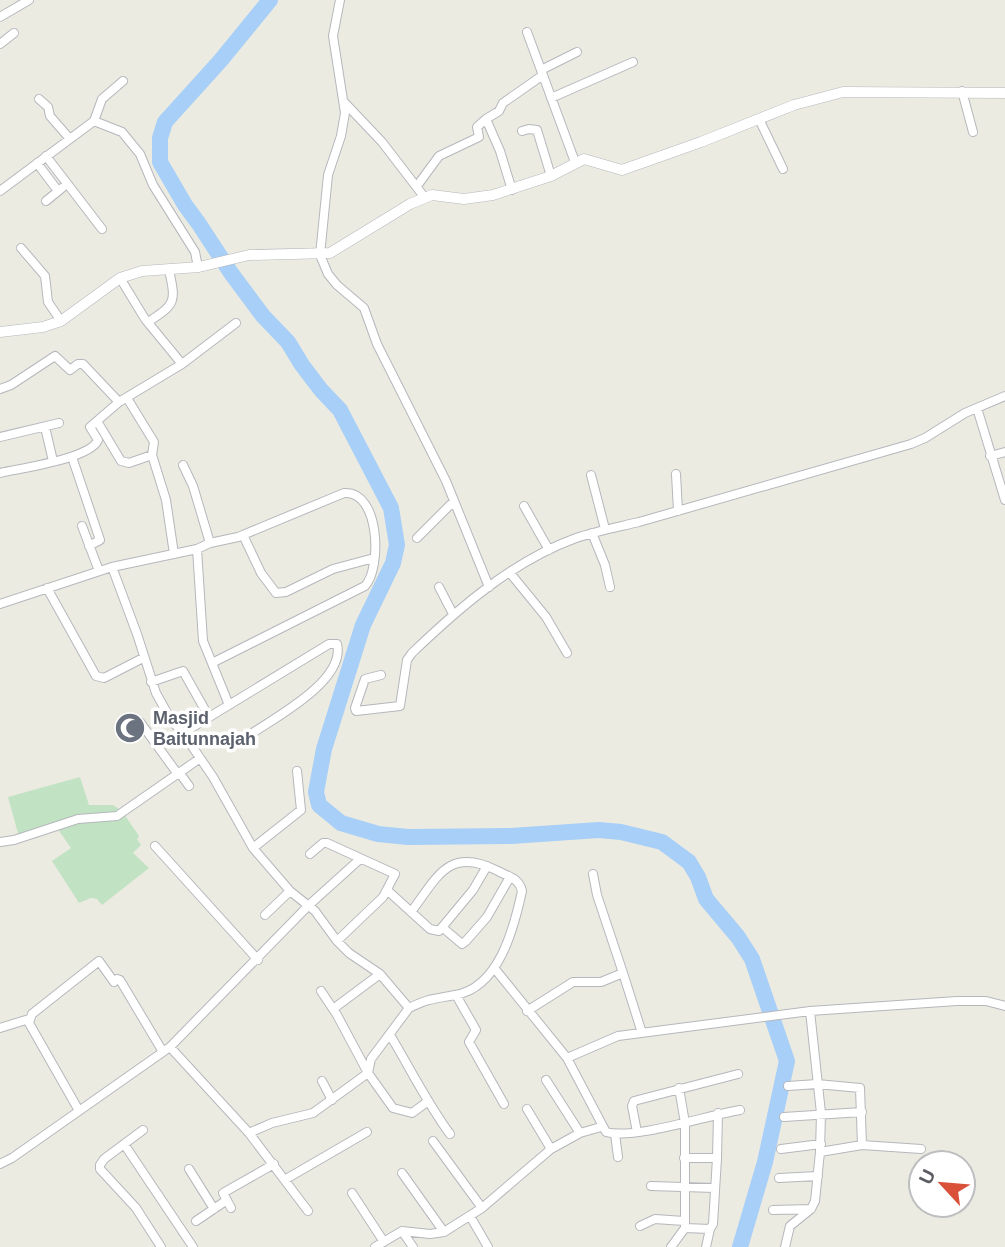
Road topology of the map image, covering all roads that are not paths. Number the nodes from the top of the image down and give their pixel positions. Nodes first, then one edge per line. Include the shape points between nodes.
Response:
1 (340, 0) edge
2 (23, 1) edge
3 (0, 18) edge
4 (527, 32) dead end
5 (14, 33) dead end
6 (0, 44) edge
7 (577, 52) dead end
8 (632, 62) dead end
9 (542, 73) junction
10 (122, 81) dead end
11 (962, 91) junction
12 (1005, 93) edge
13 (551, 98) junction
14 (39, 99) dead end
15 (344, 102) junction
16 (486, 119) junction
17 (759, 120) junction
18 (94, 121) junction
19 (522, 131) dead end
20 (973, 132) dead end
21 (70, 139) junction
22 (46, 156) junction
23 (575, 162) junction
24 (37, 163) junction
25 (783, 169) dead end
26 (551, 176) junction
27 (67, 183) junction
28 (417, 186) junction
29 (512, 190) junction
30 (0, 191) edge
31 (58, 191) junction
32 (425, 198) junction
33 (46, 201) dead end
34 (102, 229) dead end
35 (21, 248) dead end
36 (315, 254) junction
37 (199, 267) junction
38 (169, 270) junction
39 (120, 278) junction
40 (61, 321) junction
41 (148, 322) junction
42 (236, 323) dead end
43 (0, 332) edge
44 (182, 364) junction
45 (0, 388) edge
46 (1005, 396) edge
47 (123, 400) junction
48 (976, 408) junction
49 (97, 421) junction
50 (59, 423) dead end
51 (45, 427) junction
52 (0, 437) edge
53 (1005, 452) edge
54 (152, 455) junction
55 (990, 456) junction
56 (72, 457) junction
57 (53, 461) junction
58 (183, 465) dead end
59 (0, 473) edge
60 (676, 474) dead end
61 (592, 475) dead end
62 (454, 500) junction
63 (1005, 500) edge
64 (524, 506) dead end
65 (678, 511) junction
66 (82, 526) dead end
67 (605, 529) junction
68 (592, 533) junction
69 (243, 535) junction
70 (418, 538) dead end
71 (210, 543) junction
72 (89, 546) junction
73 (197, 549) junction
74 (550, 550) junction
75 (174, 554) junction
76 (374, 558) junction
77 (112, 567) junction
78 (99, 571) junction
79 (510, 573) junction
80 (47, 587) junction
81 (439, 587) dead end
82 (489, 587) junction
83 (610, 587) dead end
84 (0, 604) edge
85 (453, 614) junction
86 (567, 653) dead end
87 (143, 658) junction
88 (212, 663) junction
89 (381, 675) dead end
90 (152, 682) junction
91 (229, 705) junction
92 (209, 717) junction
93 (140, 722) dead end
94 (183, 733) junction
95 (251, 734) dead end
96 (199, 759) junction
97 (297, 771) dead end
98 (178, 772) junction
99 (189, 786) dead end
100 (0, 842) edge
101 (155, 846) dead end
102 (253, 848) junction
103 (310, 854) dead end
104 (360, 859) junction
105 (488, 866) junction
106 (593, 874) dead end
107 (510, 877) junction
108 (387, 890) junction
109 (290, 891) junction
110 (309, 905) junction
111 (411, 912) junction
112 (265, 915) dead end
113 (442, 928) junction
114 (337, 941) junction
115 (258, 960) junction
116 (495, 970) junction
117 (623, 973) junction
118 (380, 974) junction
119 (321, 991) dead end
120 (456, 995) junction
121 (1005, 1006) edge
122 (409, 1008) junction
123 (333, 1009) junction
124 (527, 1011) junction
125 (810, 1011) junction
126 (29, 1019) junction
127 (0, 1028) edge
128 (642, 1033) junction
129 (390, 1035) junction
130 (167, 1050) junction
131 (567, 1058) junction
132 (368, 1073) junction
133 (738, 1074) dead end
134 (546, 1080) dead end
135 (322, 1081) dead end
136 (817, 1084) junction
137 (788, 1086) dead end
138 (679, 1088) junction
139 (332, 1100) junction
140 (427, 1102) junction
141 (504, 1104) dead end
142 (79, 1109) junction
143 (527, 1109) dead end
144 (740, 1110) dead end
145 (862, 1112) junction
146 (821, 1113) junction
147 (718, 1114) junction
148 (785, 1117) dead end
149 (685, 1123) junction
150 (601, 1127) junction
151 (143, 1130) dead end
152 (367, 1132) dead end
153 (637, 1132) junction
154 (249, 1133) junction
155 (580, 1133) junction
156 (450, 1134) dead end
157 (615, 1134) junction
158 (433, 1141) dead end
159 (124, 1144) junction
160 (862, 1145) junction
161 (821, 1148) junction
162 (551, 1149) junction
163 (781, 1149) dead end
164 (921, 1149) dead end
165 (618, 1157) dead end
166 (684, 1158) junction
167 (717, 1158) junction
168 (0, 1164) edge
169 (274, 1164) junction
170 (188, 1169) dead end
171 (402, 1173) dead end
172 (818, 1176) junction
173 (779, 1178) dead end
174 (286, 1179) junction
175 (651, 1186) dead end
176 (685, 1186) junction
177 (715, 1188) junction
178 (352, 1194) dead end
179 (482, 1208) junction
180 (214, 1209) junction
181 (811, 1209) junction
182 (308, 1210) dead end
183 (773, 1210) dead end
184 (470, 1216) junction
185 (195, 1221) dead end
186 (684, 1225) junction
187 (640, 1226) dead end
188 (710, 1228) junction
189 (402, 1231) junction
190 (444, 1232) junction
191 (384, 1242) junction
192 (162, 1247) edge
193 (193, 1247) edge
194 (375, 1247) edge
195 (413, 1247) edge
196 (488, 1247) edge
197 (671, 1247) edge
198 (706, 1247) edge
199 (785, 1247) edge

1 - 15 street via 333,36
2 - 3 street
4 - 9 street
5 - 6 street
7 - 9 street
8 - 13 street
9 - 13 street
9 - 16 street
10 - 18 street via 102,99
11 - 12 street
11 - 17 street via 844,92
11 - 20 street
13 - 23 street
14 - 21 street
15 - 28 street
15 - 36 street via 343,127 328,176
16 - 28 street via 477,127 478,137 439,156
16 - 29 street
17 - 23 street via 622,170 589,159
17 - 25 street
18 - 21 street
18 - 37 street via 122,132 140,154
19 - 26 street via 537,130
21 - 22 street
22 - 24 street
22 - 27 street
23 - 26 street
24 - 30 street
24 - 31 street
26 - 29 street
27 - 31 street
27 - 34 street
28 - 32 street
29 - 32 street via 464,200 436,195
31 - 33 street
32 - 36 street via 334,252
35 - 40 street via 45,276 48,302
36 - 37 street via 249,255
36 - 62 street via 337,285 364,308 377,344
37 - 38 street
38 - 39 street
38 - 41 street via 173,302
39 - 40 street
39 - 41 street
40 - 43 street
41 - 44 street
42 - 44 street
44 - 47 street
45 - 47 street via 53,356 70,370 81,363
46 - 48 street
47 - 49 street
47 - 54 street via 154,442
48 - 55 street
48 - 65 street via 911,444
49 - 54 street via 121,461
49 - 56 street via 90,427 98,443
50 - 51 street
51 - 52 street
51 - 57 street
53 - 55 street
54 - 75 street via 166,500
55 - 63 street
56 - 57 street
56 - 72 street via 100,540
57 - 59 street
58 - 71 street
60 - 65 street
61 - 67 street
62 - 70 street
62 - 82 street
64 - 74 street
65 - 67 street
66 - 72 street
67 - 68 street
68 - 74 street
68 - 83 street
69 - 71 street
69 - 76 street via 276,593
69 - 76 street via 351,492 373,517
71 - 73 street
72 - 78 street
73 - 75 street
73 - 88 street via 201,627
74 - 79 street
75 - 77 street
76 - 88 street via 372,579 365,586
77 - 78 street
77 - 87 street
78 - 80 street
79 - 82 street
79 - 86 street via 546,617
80 - 84 street
80 - 87 street via 96,676 104,678
81 - 85 street
82 - 85 street
85 - 89 street via 407,660 400,706 356,711 365,679
87 - 90 street
88 - 91 street
90 - 92 street via 183,671
90 - 94 street via 171,720
91 - 92 street
91 - 95 street via 329,644 337,645 338,658 323,683
92 - 94 street
93 - 98 street
94 - 96 street
96 - 98 street
96 - 102 street
97 - 102 street via 301,810
98 - 99 street
98 - 100 street via 117,816 78,819
101 - 115 street
102 - 109 street
103 - 104 street via 327,843
104 - 108 street via 394,872
104 - 110 street
105 - 107 street
105 - 111 street via 471,861 447,865
105 - 113 street
106 - 117 street
107 - 113 street via 487,917 466,941 457,942
107 - 116 street via 520,883 522,891
108 - 111 street
108 - 114 street
109 - 110 street
109 - 112 street
110 - 114 street
110 - 115 street
111 - 113 street via 432,931
114 - 118 street
115 - 130 street
116 - 120 street
116 - 124 street
117 - 124 street via 601,982 573,982
117 - 128 street
118 - 122 street
118 - 123 street
119 - 123 street
120 - 122 street via 439,996
120 - 141 street via 476,1030 468,1042
121 - 125 street via 976,1001
122 - 129 street
123 - 132 street
124 - 131 street
125 - 128 street
125 - 136 street
126 - 127 street
126 - 130 street via 99,961 114,982 120,980
126 - 142 street
128 - 131 street via 618,1037
129 - 132 street via 370,1059
129 - 140 street
130 - 142 street
130 - 154 street
131 - 150 street
132 - 139 street
132 - 140 street via 395,1110 412,1112
133 - 138 street
134 - 155 street
135 - 139 street
136 - 137 street
136 - 145 street via 860,1088
136 - 146 street
138 - 149 street
138 - 153 street via 633,1102
139 - 154 street via 313,1113
140 - 156 street
142 - 168 street
143 - 162 street
144 - 147 street
145 - 146 street
145 - 160 street
146 - 148 street
146 - 161 street
147 - 149 street
147 - 167 street
149 - 153 street
149 - 166 street
150 - 155 street
150 - 157 street
151 - 159 street
152 - 174 street
153 - 157 street
154 - 169 street
155 - 162 street
157 - 165 street
158 - 179 street
159 - 192 street via 100,1169 136,1208
159 - 193 street
160 - 161 street
160 - 164 street
161 - 163 street
161 - 172 street
162 - 179 street
166 - 167 street
166 - 176 street
167 - 177 street
169 - 174 street
169 - 180 street
170 - 180 street
171 - 190 street
172 - 173 street
172 - 181 street
174 - 182 street
175 - 176 street
176 - 177 street
176 - 186 street
177 - 188 street
178 - 191 street
179 - 184 street
180 - 185 street
181 - 183 street
181 - 199 street via 790,1226
184 - 190 street
184 - 196 street
186 - 187 street via 655,1219
186 - 188 street
186 - 197 street
188 - 198 street
189 - 190 street
189 - 191 street
189 - 195 street
191 - 194 street

